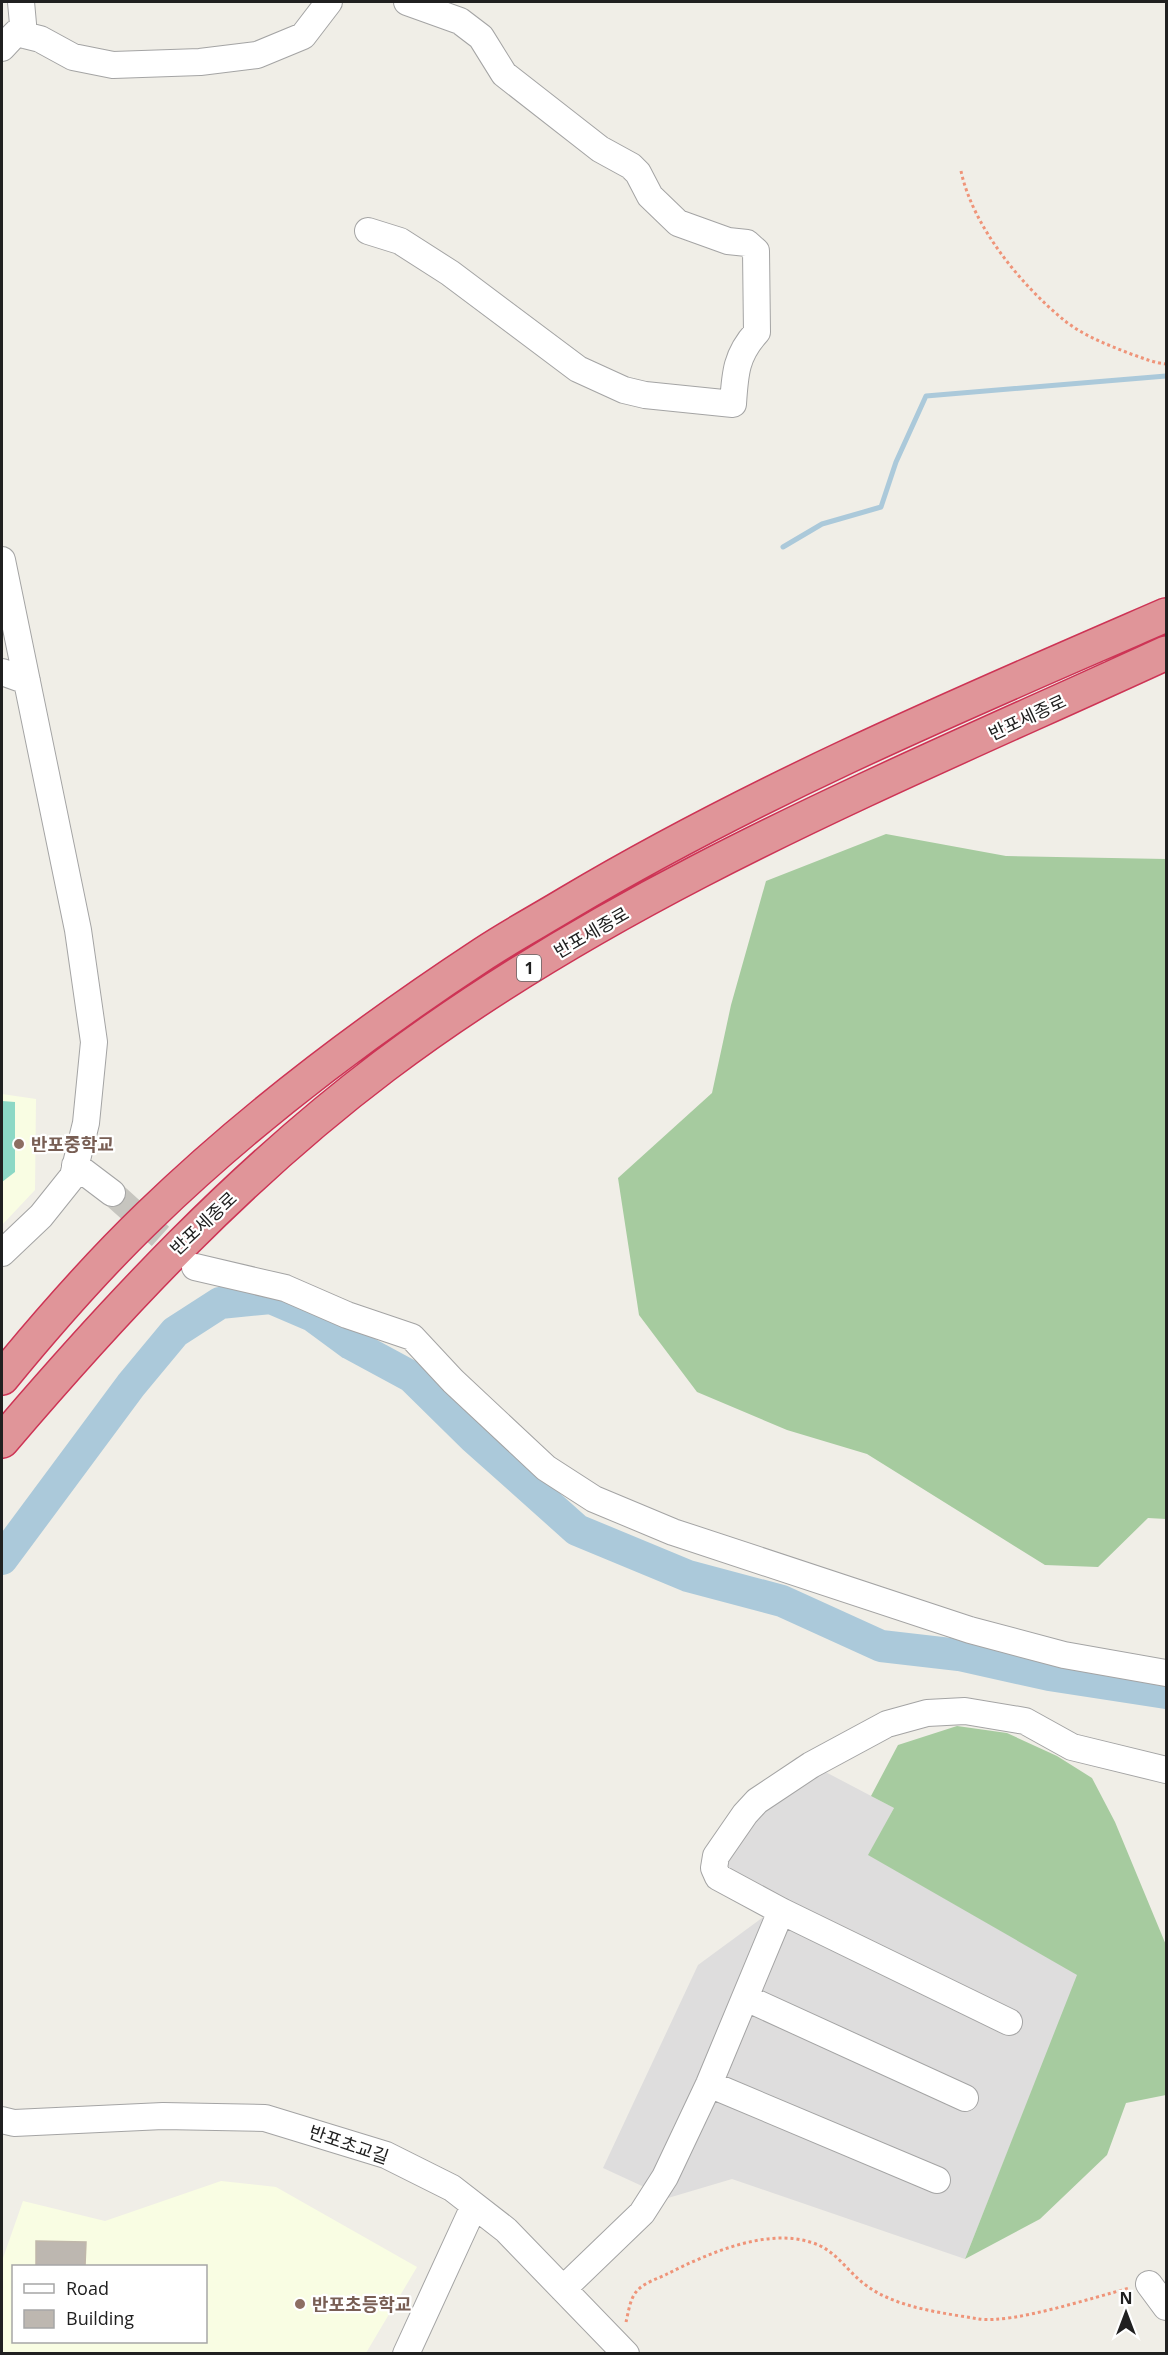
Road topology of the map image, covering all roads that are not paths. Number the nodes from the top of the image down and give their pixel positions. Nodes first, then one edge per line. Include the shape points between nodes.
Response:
1 (21, 2) edge
2 (329, 2) edge
3 (407, 2) edge
4 (24, 35) junction
5 (2, 48) edge
6 (369, 231) dead end
7 (2, 560) edge
8 (1167, 615) edge
9 (1167, 653) edge
10 (2, 672) edge
11 (27, 681) junction
12 (75, 1164) junction
13 (111, 1193) tunnel mouth
14 (2, 1253) edge
15 (195, 1267) tunnel mouth
16 (2, 1378) edge
17 (2, 1441) edge
18 (1167, 1672) edge
19 (1167, 1770) edge
20 (781, 1911) junction
21 (746, 1998) junction
22 (1009, 2022) dead end
23 (709, 2084) junction
24 (965, 2098) dead end
25 (2, 2120) edge
26 (937, 2180) dead end
27 (474, 2206) junction
28 (1149, 2284) road end
29 (563, 2289) junction
30 (1167, 2307) edge
31 (624, 2352) edge
32 (406, 2354) edge

1 - 4 street
2 - 4 street via 303,36 257,55 211,60 113,65 73,57
3 - 6 street via 460,21 481,37 504,74 600,149 631,166 650,196 678,223 728,241 747,243 756,251 757,332 744,347 735,374 733,404 645,395 578,369 450,273 400,241
4 - 5 street via 16,33
7 - 11 street
8 - 16 highway, 반포세종로 / 1 via 944,712 715,821 484,953 265,1113 148,1216
9 - 17 highway, 반포세종로 / 1 via 730,854 503,984 384,1066 286,1146 172,1251 74,1355
10 - 11 street
11 - 12 street via 78,930 94,1042 87,1123
12 - 13 street
12 - 14 street via 73,1176 41,1216
15 - 18 street via 285,1288 347,1315 412,1336 453,1381 546,1468 594,1499 643,1520 970,1630 1064,1655
19 - 20 street via 1072,1747 1025,1721 965,1711 927,1713 887,1724 811,1765 757,1801 716,1856 714,1868 718,1877
20 - 21 street
20 - 22 street
21 - 23 street
21 - 24 street
23 - 26 street
23 - 29 street via 665,2177 642,2213
25 - 27 street, 반포초교길 via 14,2123 163,2116 265,2118 386,2155 452,2188
27 - 29 street, 반포초교길 via 506,2230
27 - 32 street
28 - 30 street
29 - 31 street, 반포초교길

